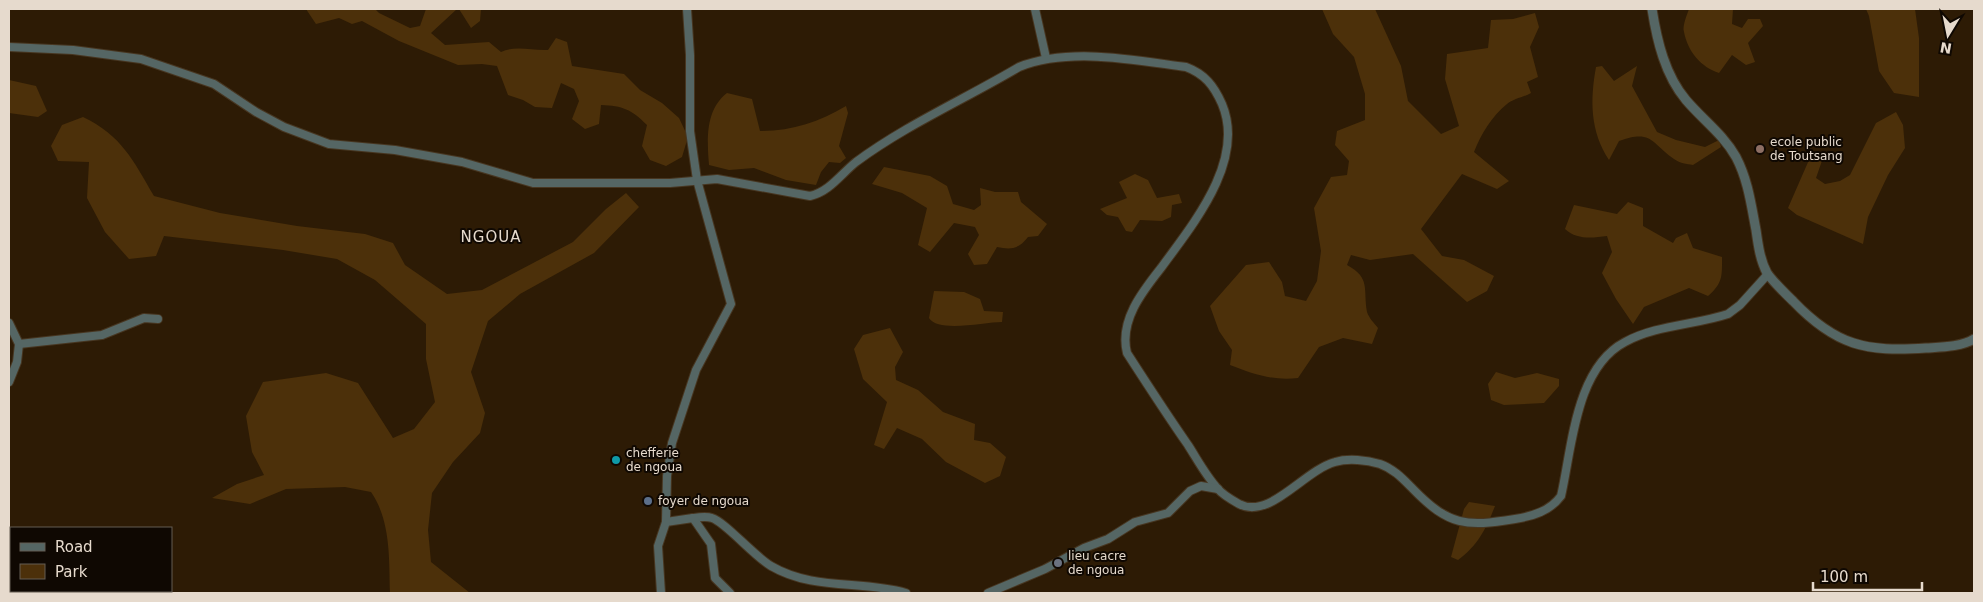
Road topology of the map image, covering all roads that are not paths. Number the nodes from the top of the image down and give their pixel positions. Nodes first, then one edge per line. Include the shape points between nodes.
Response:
1 (687, 9) edge
2 (1036, 9) edge
3 (1652, 9) edge
4 (9, 47) edge
5 (1046, 58) junction
6 (697, 180) junction
7 (1768, 274) junction
8 (158, 319) dead end
9 (9, 323) edge
10 (1972, 343) edge
11 (19, 344) junction
12 (9, 382) edge
13 (1218, 489) junction
14 (693, 518) junction
15 (666, 522) junction
16 (661, 593) edge
17 (730, 593) edge
18 (906, 593) edge
19 (988, 593) edge

1 - 6 street via 690,131
2 - 5 street
3 - 7 street via 1672,80 1685,99 1721,134 1744,174 1761,259
4 - 6 street via 119,55 161,64 214,84 284,127 329,144 396,150 462,162 533,183 670,183
5 - 6 street via 1019,67 906,130 817,194 797,194 717,179
5 - 13 street via 1078,57 1186,67 1200,72 1210,82 1225,110 1230,127 1229,142 1219,177 1193,221 1143,290 1124,342 1127,353
6 - 15 street via 731,304 696,370 681,410 667,476
7 - 10 street via 1824,329 1856,345 1898,349
7 - 13 street via 1728,314 1638,337 1614,350 1591,379 1578,409 1561,496 1544,511 1498,522 1462,523 1445,516 1391,469 1358,461 1328,465 1300,480 1267,506 1242,506
8 - 11 street via 144,318 102,335
9 - 11 street
11 - 12 street via 17,362
13 - 19 street via 1201,486 1190,491 1168,513 1135,522 1108,539
14 - 15 street
14 - 17 street via 712,544 715,578
14 - 18 street via 714,518 757,557 792,576 824,584
15 - 16 street via 658,552

